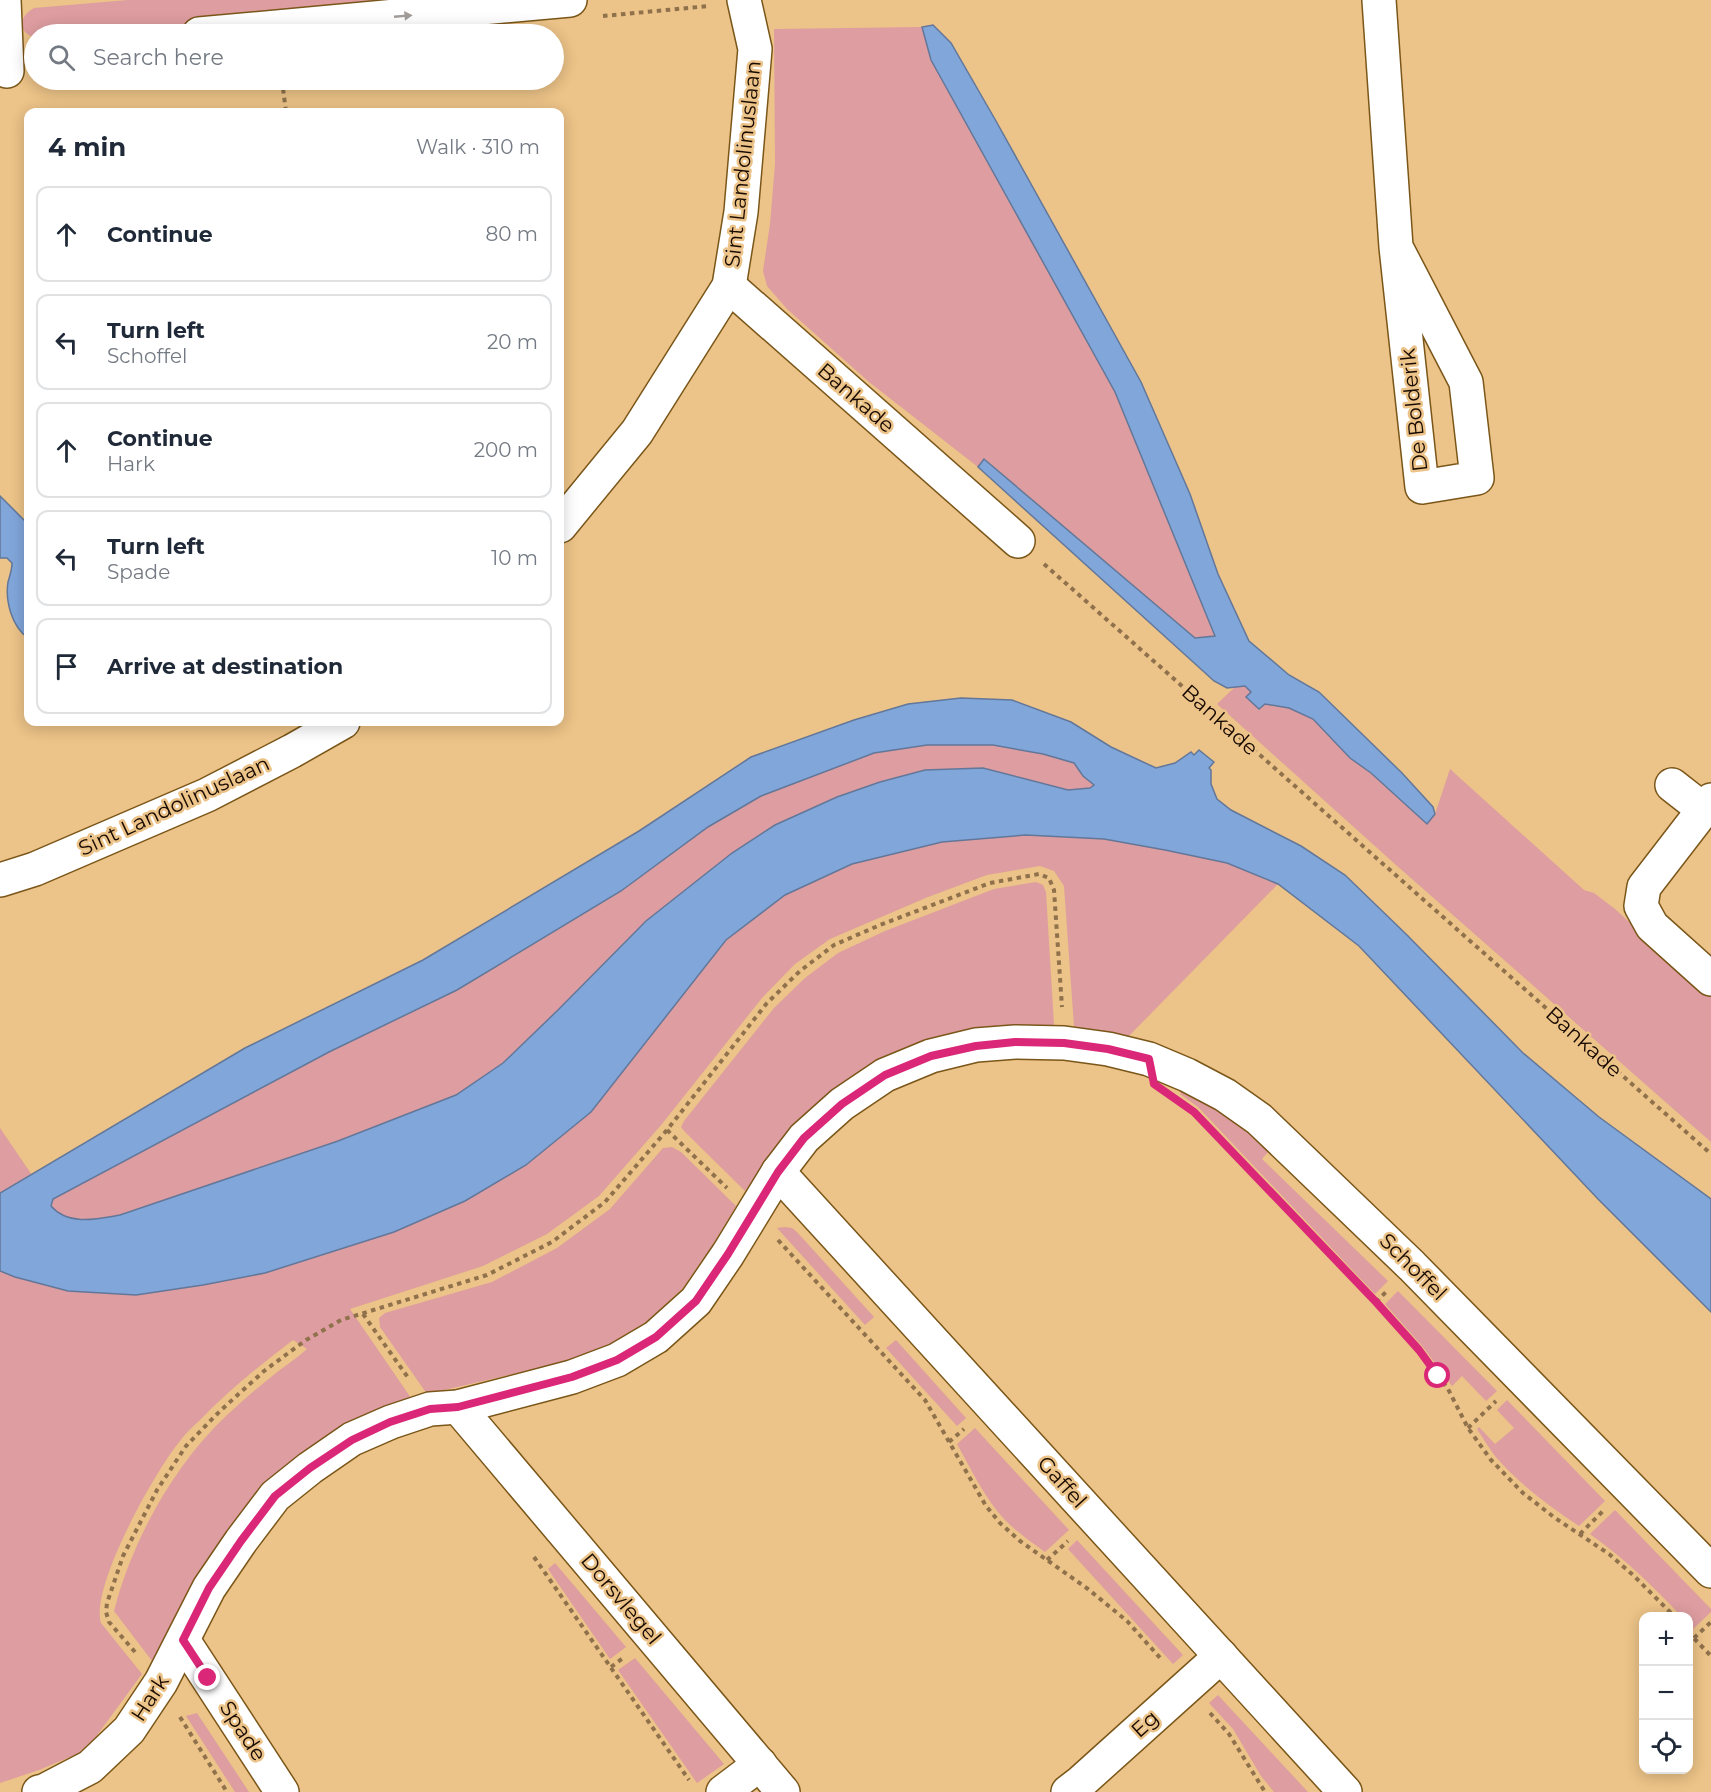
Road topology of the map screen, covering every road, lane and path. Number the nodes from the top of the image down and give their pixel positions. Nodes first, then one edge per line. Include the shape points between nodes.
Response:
1 (4, 0) edge
2 (570, 0) edge
3 (744, 0) edge
4 (1378, 0) edge
5 (353, 24) edge
6 (12, 57) edge
7 (283, 90) edge
8 (286, 108) edge
9 (1396, 247) junction
10 (729, 286) junction
11 (564, 521) edge
12 (1018, 541) joint
13 (336, 726) edge
14 (1672, 785) dead end
15 (1708, 805) edge
16 (0, 879) edge
17 (1711, 980) edge
18 (1064, 1043) junction
19 (668, 1130) junction
20 (1217, 1136) dead end
21 (1711, 1154) edge
22 (778, 1172) junction
23 (752, 1212) junction
24 (363, 1314) junction
25 (444, 1408) junction
26 (530, 1552) dead end
27 (1711, 1571) edge
28 (1669, 1612) edge
29 (1711, 1622) edge
30 (1694, 1638) joint
31 (183, 1640) junction
32 (1221, 1656) junction
33 (1711, 1656) edge
34 (161, 1683) junction
35 (1186, 1687) junction
36 (760, 1764) junction
37 (691, 1782) dead end
38 (39, 1792) edge
39 (227, 1792) edge
40 (282, 1792) edge
41 (723, 1792) edge
42 (783, 1792) edge
43 (1068, 1792) edge
44 (1265, 1792) edge
45 (1345, 1792) edge

1 - 6 street
5 -> 2 street
3 - 10 street, Sint Landolinuslaan via 755,49 741,212
4 - 9 street, De Bolderik
7 - 8 path
9 - 9 street, De Bolderik via 1422,487 1476,478 1466,382
10 - 11 street, Sint Landolinuslaan via 637,432
10 - 12 street, Bankade
12 - 21 path, Bankade
13 - 16 street, Sint Landolinuslaan via 207,795 35,869
14 - 15 street
15 - 17 street via 1644,887 1641,906 1652,926
18 - 19 path via 1054,890 1049,878 1039,874 990,883 834,945 800,971 768,1003
18 - 22 street, Hark via 976,1046 931,1056 885,1075 842,1104 804,1138
18 - 27 street, Schoffel via 1149,1059 1225,1095 1259,1119 1412,1266
19 - 23 path
19 - 24 path via 605,1202 552,1242 487,1275
20 - 28 path via 1419,1350 1491,1460 1523,1493 1609,1554
22 - 23 street, Hark
22 - 32 street, Gaffel
23 - 25 street, Hark via 696,1301 656,1337 617,1360 572,1377
23 - 35 path via 926,1400 986,1506 1000,1523 1127,1621
24 - 25 path
24 - 34 path via 340,1320 264,1371 186,1446 157,1490 123,1556 106,1612 109,1622
25 - 31 street, Hark via 390,1422 352,1440 275,1496 209,1588
25 - 36 street, Dorsvlegel
26 - 37 path
29 - 30 path
30 - 33 path
31 - 34 street, Hark
31 - 40 street, Spade
32 - 35 street, Eg
32 - 45 street, Gaffel
34 - 38 street, Hark via 129,1730 90,1767
34 - 39 path
35 - 43 street, Eg
35 - 44 path via 1229,1734
36 - 41 street
36 - 42 street, Dorsvlegel

